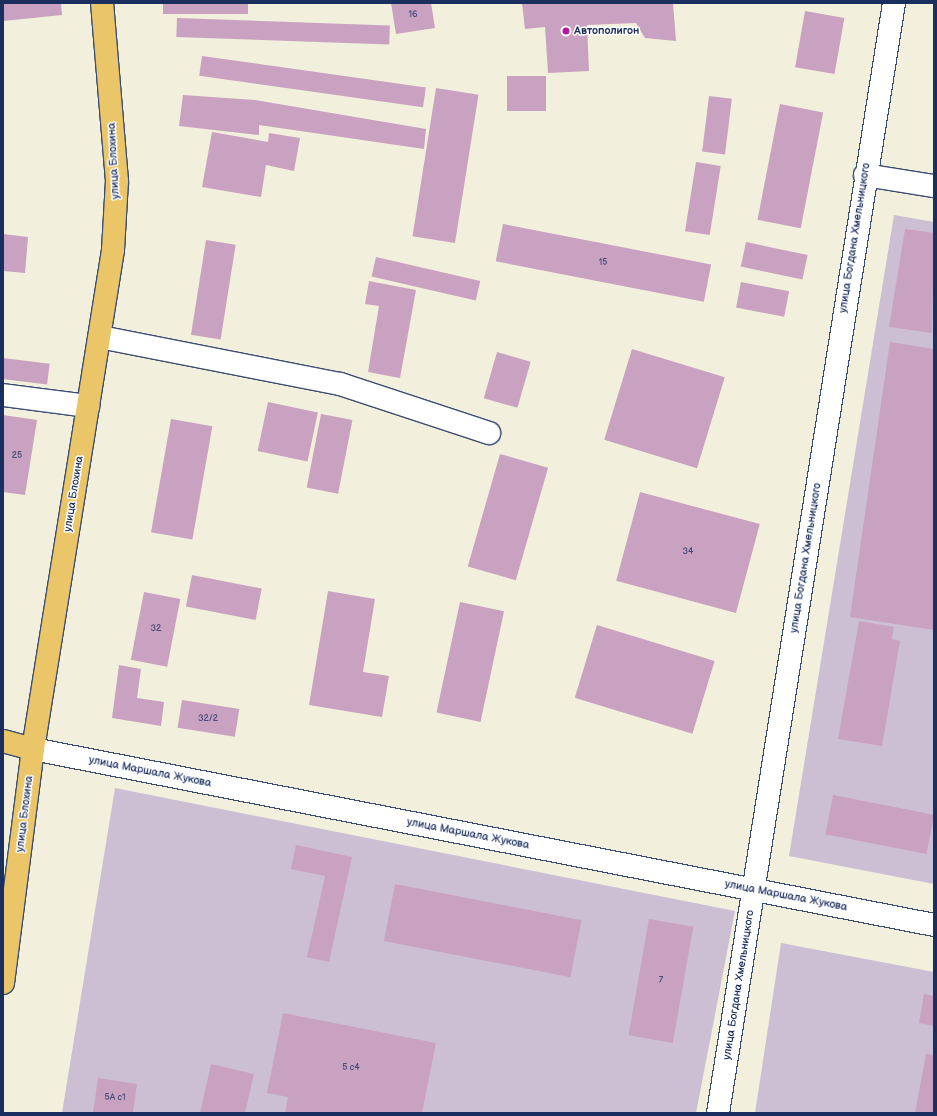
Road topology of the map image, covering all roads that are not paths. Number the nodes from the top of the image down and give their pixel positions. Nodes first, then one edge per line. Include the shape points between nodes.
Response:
1 (102, 3) edge
2 (894, 3) edge
3 (865, 175) junction
4 (934, 186) edge
5 (100, 337) junction
6 (3, 395) edge
7 (88, 406) junction
8 (489, 433) dead end
9 (3, 742) edge
10 (33, 749) junction
11 (754, 890) junction
12 (3, 903) edge
13 (934, 925) edge
14 (12, 931) junction
15 (3, 983) edge
16 (718, 1113) edge

1 - 5 main road, улица Блохина via 117,181 113,250
2 - 3 street, улица Богдана Хмельницкого
3 - 4 street
3 - 11 street, улица Богдана Хмельницкого
5 - 7 main road, улица Блохина
5 - 8 street via 340,384
6 - 7 street
7 - 10 main road, улица Блохина
9 - 10 main road, улица Маршала Жукова
10 - 11 street, улица Маршала Жукова
10 - 14 main road, улица Блохина
11 - 13 street, улица Маршала Жукова
11 - 16 street, улица Богдана Хмельницкого
12 - 14 main road
14 - 15 main road, улица Блохина

